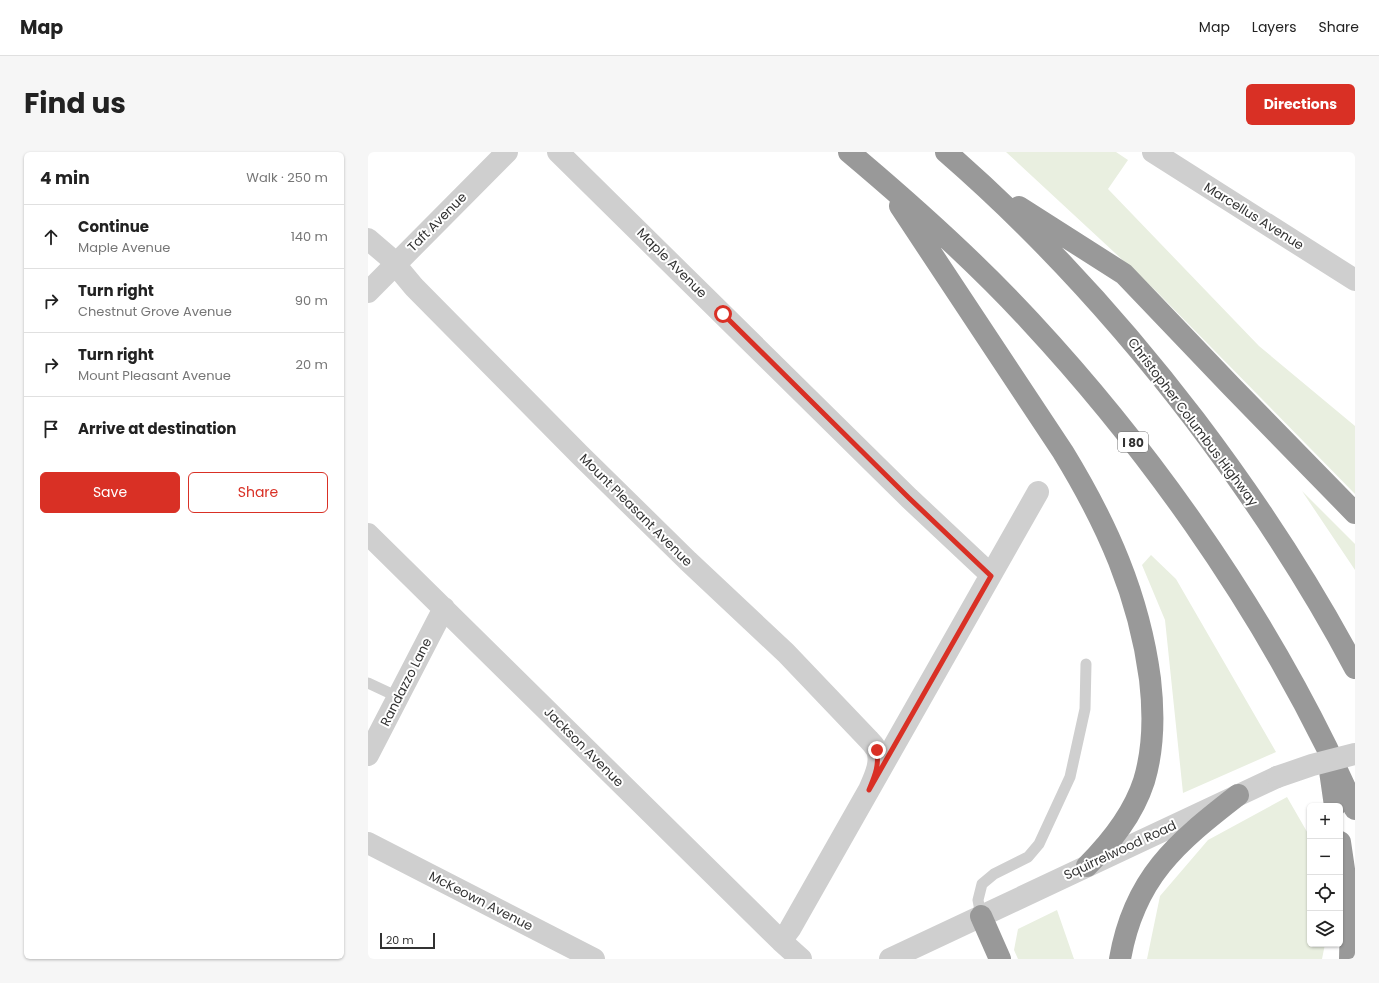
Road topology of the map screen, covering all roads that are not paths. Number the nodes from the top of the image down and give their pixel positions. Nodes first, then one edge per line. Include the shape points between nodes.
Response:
1 (506, 152) edge
2 (558, 152) edge
3 (849, 152) edge
4 (946, 152) edge
5 (1153, 152) edge
6 (884, 181) junction
7 (981, 184) junction
8 (368, 239) edge
9 (395, 264) junction
10 (1355, 280) edge
11 (368, 292) edge
12 (1038, 492) dead end
13 (1355, 513) edge
14 (368, 534) edge
15 (991, 576) junction
16 (444, 608) junction
17 (1086, 664) dead end
18 (1355, 668) edge
19 (368, 684) edge
20 (398, 697) junction
21 (1326, 748) junction
22 (1355, 754) edge
23 (368, 755) edge
24 (869, 790) junction
25 (1238, 795) junction
26 (1335, 803) edge
27 (1355, 810) edge
28 (368, 843) edge
29 (1343, 862) edge
30 (1087, 866) junction
31 (981, 916) junction
32 (781, 941) junction
33 (594, 959) edge
34 (801, 959) edge
35 (890, 959) edge
36 (1000, 959) edge
37 (1120, 959) edge
38 (1350, 959) edge

1 - 9 street, Taft Avenue
2 - 15 street, Maple Avenue
3 - 6 highway, I 80
4 - 7 highway, Christopher Columbus Highway
5 - 10 street, Marcellus Avenue
6 - 21 highway, I 80 via 982,271 1073,369 1117,422 1216,557 1285,671
6 - 30 highway via 1083,484 1116,552 1134,602 1147,657 1151,690 1152,731 1149,761 1134,804 1122,826
7 - 13 highway via 1124,274
7 - 18 highway, Christopher Columbus Highway via 1089,293 1137,346 1179,399 1250,496 1317,601
8 - 9 street, Mount Pleasant Avenue
9 - 11 street, Taft Avenue
9 - 24 street, Mount Pleasant Avenue via 414,287 575,450 786,654 869,740 877,750 879,762
12 - 15 street
14 - 16 street, Jackson Avenue
15 - 24 street
16 - 20 street, Randazzo Lane
16 - 32 street, Jackson Avenue
17 - 31 lane via 1084,709 1070,776 1039,844 1028,857 994,874 982,884 978,900
19 - 20 lane
20 - 23 street, Randazzo Lane
21 - 26 highway
21 - 27 highway, I 80
22 - 25 street, Squirrelwood Road, bridge via 1277,777
24 - 32 street
25 - 30 street, Squirrelwood Road
25 - 37 highway via 1187,837 1154,872 1140,894 1130,918
28 - 33 street, McKeown Avenue
29 - 38 highway via 1351,917
30 - 31 street, Squirrelwood Road
31 - 35 street, Squirrelwood Road
31 - 36 highway
32 - 34 street, Jackson Avenue

